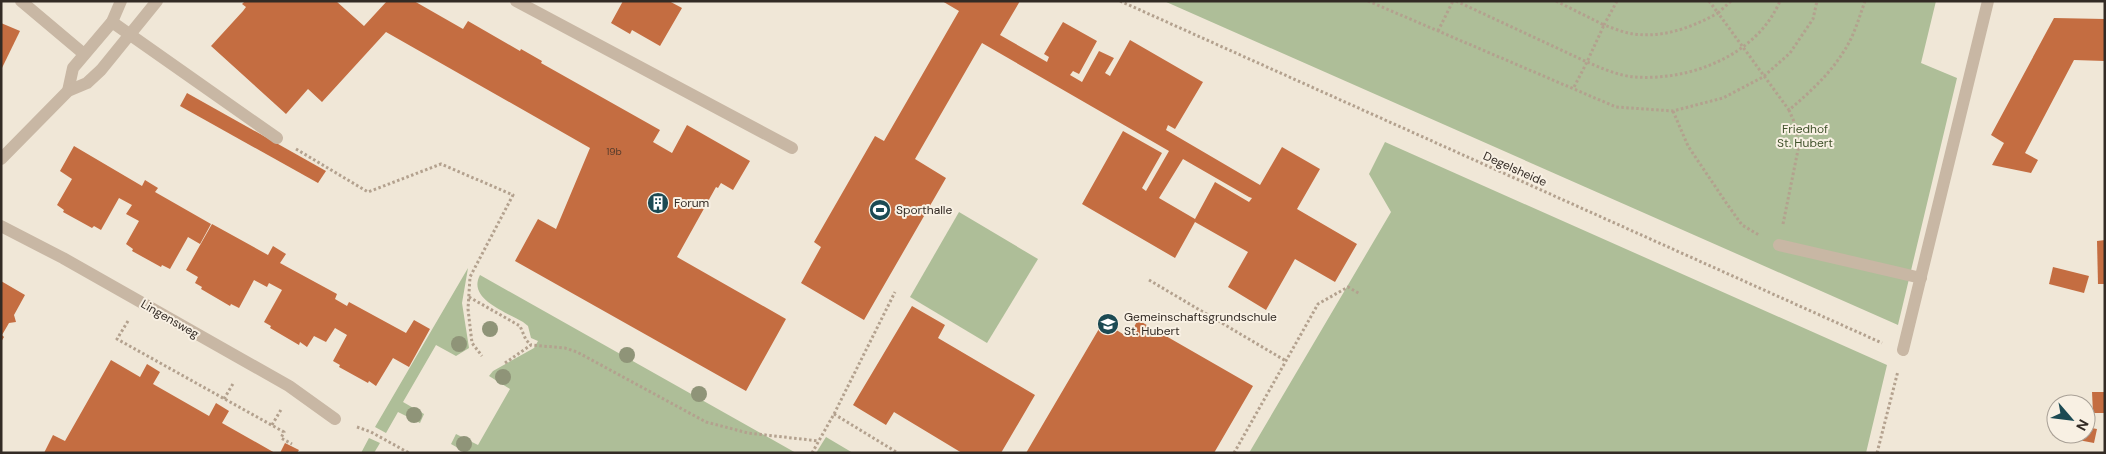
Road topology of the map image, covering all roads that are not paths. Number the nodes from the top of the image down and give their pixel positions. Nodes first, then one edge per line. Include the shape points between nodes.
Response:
1 (21, 1) edge
2 (121, 1) edge
3 (157, 1) edge
4 (516, 1) edge
5 (1988, 1) edge
6 (112, 22) junction
7 (130, 36) junction
8 (84, 54) junction
9 (68, 91) junction
10 (276, 138) road end
11 (792, 148) dead end
12 (1, 159) edge
13 (1, 226) edge
14 (1779, 245) road end
15 (1921, 278) junction
16 (1903, 350) road end
17 (335, 419) road end

1 - 8 street
2 - 6 street
3 - 7 street
4 - 11 street
5 - 15 street
6 - 7 street
6 - 8 street
7 - 9 street via 101,70 86,83
7 - 10 street
8 - 9 street via 72,68
9 - 12 street
13 - 17 street, Lingensweg via 289,386
14 - 15 street
15 - 16 street

